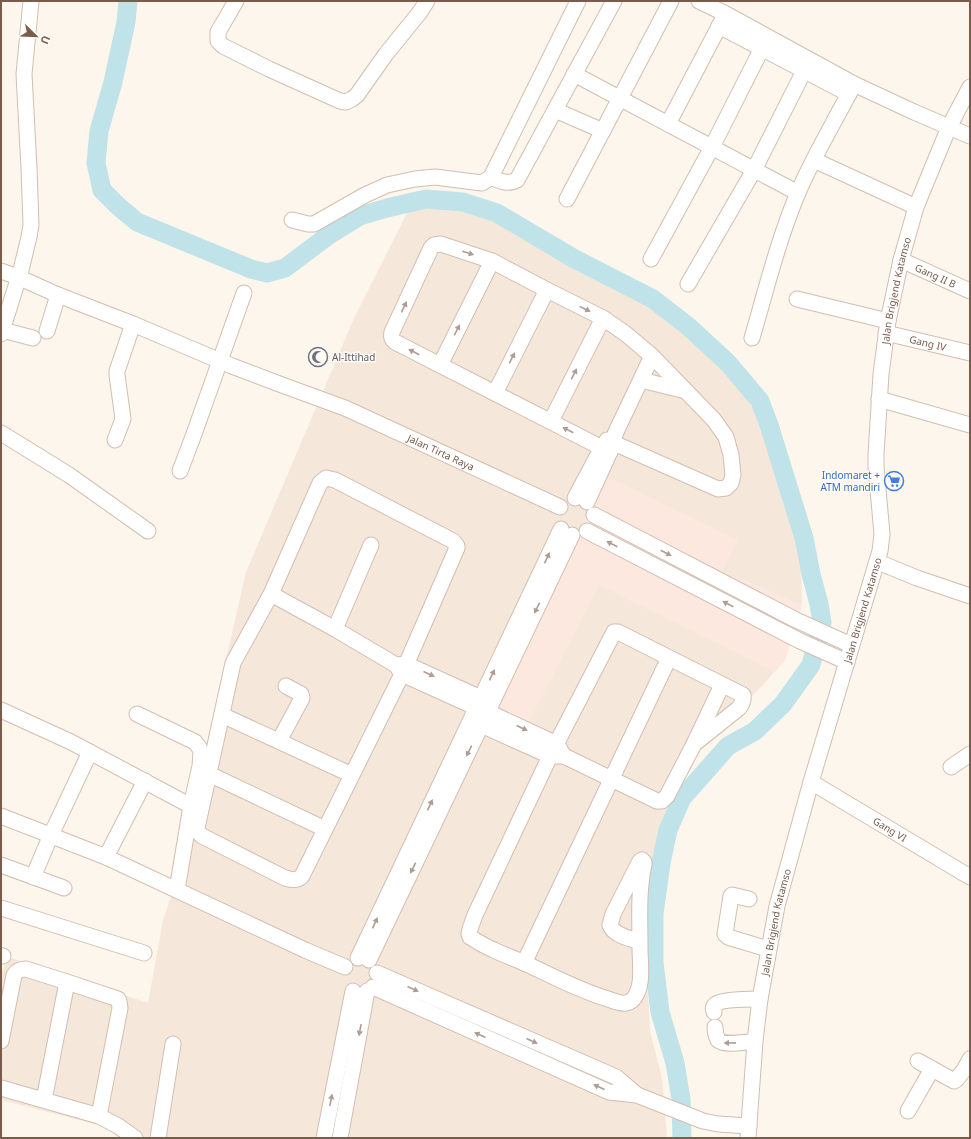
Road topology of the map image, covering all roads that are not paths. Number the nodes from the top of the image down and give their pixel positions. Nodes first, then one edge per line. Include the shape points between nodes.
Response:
1 (30, 1) edge
2 (236, 1) edge
3 (427, 1) edge
4 (578, 1) edge
5 (614, 1) edge
6 (671, 1) edge
7 (699, 1) edge
8 (722, 20) junction
9 (762, 48) junction
10 (804, 71) junction
11 (574, 74) junction
12 (970, 87) edge
13 (851, 89) junction
14 (620, 99) junction
15 (555, 110) junction
16 (668, 124) junction
17 (949, 127) junction
18 (603, 131) junction
19 (970, 136) edge
20 (712, 147) junction
21 (814, 160) junction
22 (754, 170) junction
23 (491, 177) junction
24 (798, 193) junction
25 (567, 199) dead end
26 (916, 207) junction
27 (292, 220) dead end
28 (651, 259) dead end
29 (901, 260) junction
30 (492, 261) junction
31 (1, 271) edge
32 (18, 277) junction
33 (688, 284) dead end
34 (547, 290) junction
35 (970, 291) edge
36 (244, 293) dead end
37 (58, 295) junction
38 (797, 299) dead end
39 (603, 318) junction
40 (134, 324) junction
41 (887, 327) junction
42 (47, 331) dead end
43 (2, 332) edge
44 (33, 338) dead end
45 (752, 338) dead end
46 (970, 353) edge
47 (652, 356) junction
48 (220, 361) junction
49 (440, 365) junction
50 (642, 380) junction
51 (686, 391) junction
52 (495, 393) junction
53 (879, 399) junction
54 (551, 421) junction
55 (970, 425) edge
56 (1, 432) edge
57 (115, 440) dead end
58 (610, 443) junction
59 (180, 471) dead end
60 (586, 505) junction
61 (560, 507) junction
62 (148, 531) dead end
63 (588, 531) junction
64 (567, 532) junction
65 (371, 545) dead end
66 (878, 562) junction
67 (271, 594) junction
68 (970, 596) edge
69 (760, 602) junction
70 (753, 617) junction
71 (802, 623) junction
72 (335, 629) junction
73 (794, 639) junction
74 (851, 645) junction
75 (669, 658) junction
76 (847, 662) junction
77 (402, 668) junction
78 (722, 685) junction
79 (286, 686) dead end
80 (482, 706) junction
81 (1, 710) edge
82 (137, 714) dead end
83 (222, 715) junction
84 (481, 725) junction
85 (279, 741) junction
86 (694, 744) junction
87 (90, 752) junction
88 (557, 752) junction
89 (970, 754) edge
90 (951, 768) dead end
91 (209, 774) junction
92 (352, 775) junction
93 (611, 779) junction
94 (145, 781) junction
95 (811, 782) junction
96 (190, 806) junction
97 (1, 816) edge
98 (325, 829) junction
99 (51, 835) junction
100 (106, 857) junction
101 (1, 865) edge
102 (33, 877) junction
103 (970, 877) edge
104 (64, 888) dead end
105 (177, 890) junction
106 (749, 899) dead end
107 (1, 908) edge
108 (640, 942) junction
109 (768, 949) junction
110 (144, 953) dead end
111 (363, 959) junction
112 (524, 962) junction
113 (345, 967) junction
114 (67, 982) junction
115 (367, 986) junction
116 (760, 999) junction
117 (714, 1012) dead end
118 (715, 1027) dead end
119 (1, 1041) edge
120 (755, 1041) junction
121 (174, 1044) dead end
122 (970, 1059) edge
123 (918, 1061) dead end
124 (932, 1069) junction
125 (1, 1088) edge
126 (44, 1100) junction
127 (908, 1111) dead end
128 (99, 1116) junction
129 (748, 1132) edge
130 (135, 1138) edge
131 (158, 1138) edge
132 (324, 1138) edge
133 (340, 1138) edge

1 - 32 street via 24,74 31,225
2 - 3 street via 218,32 218,40 223,46 346,102 357,95
4 - 23 street
5 - 11 street
6 - 14 street
7 - 8 street
8 - 9 street
8 - 13 street
8 - 16 street
9 - 10 street
9 - 20 street
10 - 13 street
10 - 22 street
11 - 14 street
11 - 15 street
12 - 17 street, Jalan Brigjend Katamso
13 - 17 street
13 - 21 street
14 - 16 street
14 - 18 street
15 - 18 street
15 - 23 street via 517,180 512,183
16 - 20 street
17 - 19 street
17 - 26 street, Jalan Brigjend Katamso
18 - 25 street
20 - 22 street
20 - 28 street
21 - 24 street
21 - 26 street
22 - 24 street
22 - 33 street
23 - 27 street via 482,183 435,177 394,183 364,195 314,224
24 - 45 street via 785,225
26 - 29 street, Jalan Brigjend Katamso
29 - 35 street, Gang II B
29 - 41 street, Jalan Brigjend Katamso
30 - 34 street
49 -> 30 street
49 -> 30 street via 395,342 392,338 392,332 432,248 436,244 441,244
31 - 32 street, Jalan Tirta Raya
32 - 37 street, Jalan Tirta Raya
32 - 43 street
34 -> 39 street
52 -> 34 street
36 - 48 street
37 - 40 street, Jalan Tirta Raya
37 - 42 street
38 - 41 street, Gang IV
39 - 47 street
54 -> 39 street
40 - 48 street, Jalan Tirta Raya
40 - 57 street via 117,371 123,419
41 - 46 street, Gang IV
41 - 53 street, Jalan Brigjend Katamso
43 - 44 street
47 - 50 street
47 - 51 street
48 - 59 street
48 - 61 street, Jalan Tirta Raya via 345,408
49 - 52 street
50 - 51 street
50 - 58 street
51 - 58 street via 726,436 733,475 731,483 726,488 718,489
52 - 54 street
53 - 55 street
53 - 66 street, Jalan Brigjend Katamso via 876,467 882,534
58 -> 54 street
56 - 62 street via 69,475
58 - 60 street
60 - 61 street via 569,500
60 - 63 street via 594,521
60 -> 69 street
61 - 64 street via 557,518
63 - 64 street via 578,536
70 -> 63 street
64 - 80 street
65 - 72 street
66 - 68 street
66 - 74 street, Jalan Brigjend Katamso
67 - 72 street
67 - 77 street via 320,483 329,478 453,541 457,546 455,552
67 - 83 street via 233,663
69 - 70 street
69 - 71 street
70 - 73 street
71 - 73 street
71 - 74 street
72 - 77 street
73 - 76 street
74 - 76 street, Jalan Brigjend Katamso
75 - 78 street
75 - 88 street via 614,632
75 - 93 street
76 - 95 street, Jalan Brigjend Katamso
77 - 80 street
77 - 92 street
78 - 86 street
78 - 86 street via 743,695 742,703
79 - 85 street via 301,694 302,698
80 - 84 street
80 -> 88 street
111 -> 80 street
81 - 87 street
82 - 96 street via 195,742 200,747 200,766
83 - 85 street
83 - 91 street
84 - 88 street
84 -> 111 street
85 - 92 street
86 - 93 street via 662,801
87 - 94 street
87 - 99 street
88 - 93 street
88 - 112 street via 469,932 470,937 493,950
89 - 90 street
91 - 98 street
91 - 98 street via 197,828 199,834 285,878 294,880 302,876
92 - 98 street
93 - 112 street
94 - 96 street
94 - 100 street
95 - 103 street, Gang VI
95 - 109 street, Jalan Brigjend Katamso via 777,906
96 - 105 street
97 - 99 street
99 - 100 street
99 - 102 street
100 - 105 street
101 - 102 street
102 - 104 street
105 - 113 street
106 - 109 street via 731,896 725,935
107 - 110 street
108 - 108 street via 618,933 610,923 642,860 644,864 640,898
108 - 112 street via 639,985 633,1000 628,1003 595,995
109 - 116 street, Jalan Brigjend Katamso
111 - 113 street via 353,960
111 - 115 street via 374,966
113 - 115 street via 342,977 346,986
114 - 119 street via 26,969 16,972
114 - 126 street
114 - 128 street via 116,998 120,1004
115 - 129 street via 616,1077 637,1095 671,1109 703,1121
132 -> 115 street
115 -> 133 street
116 - 117 street via 721,1001 714,1006
116 - 120 street, Jalan Brigjend Katamso
120 -> 118 street via 721,1042 717,1038
120 - 129 street, Jalan Brigjend Katamso
121 - 131 street
122 - 124 street via 956,1080 951,1080
123 - 124 street
124 - 127 street
125 - 126 street
126 - 128 street
128 - 130 street

